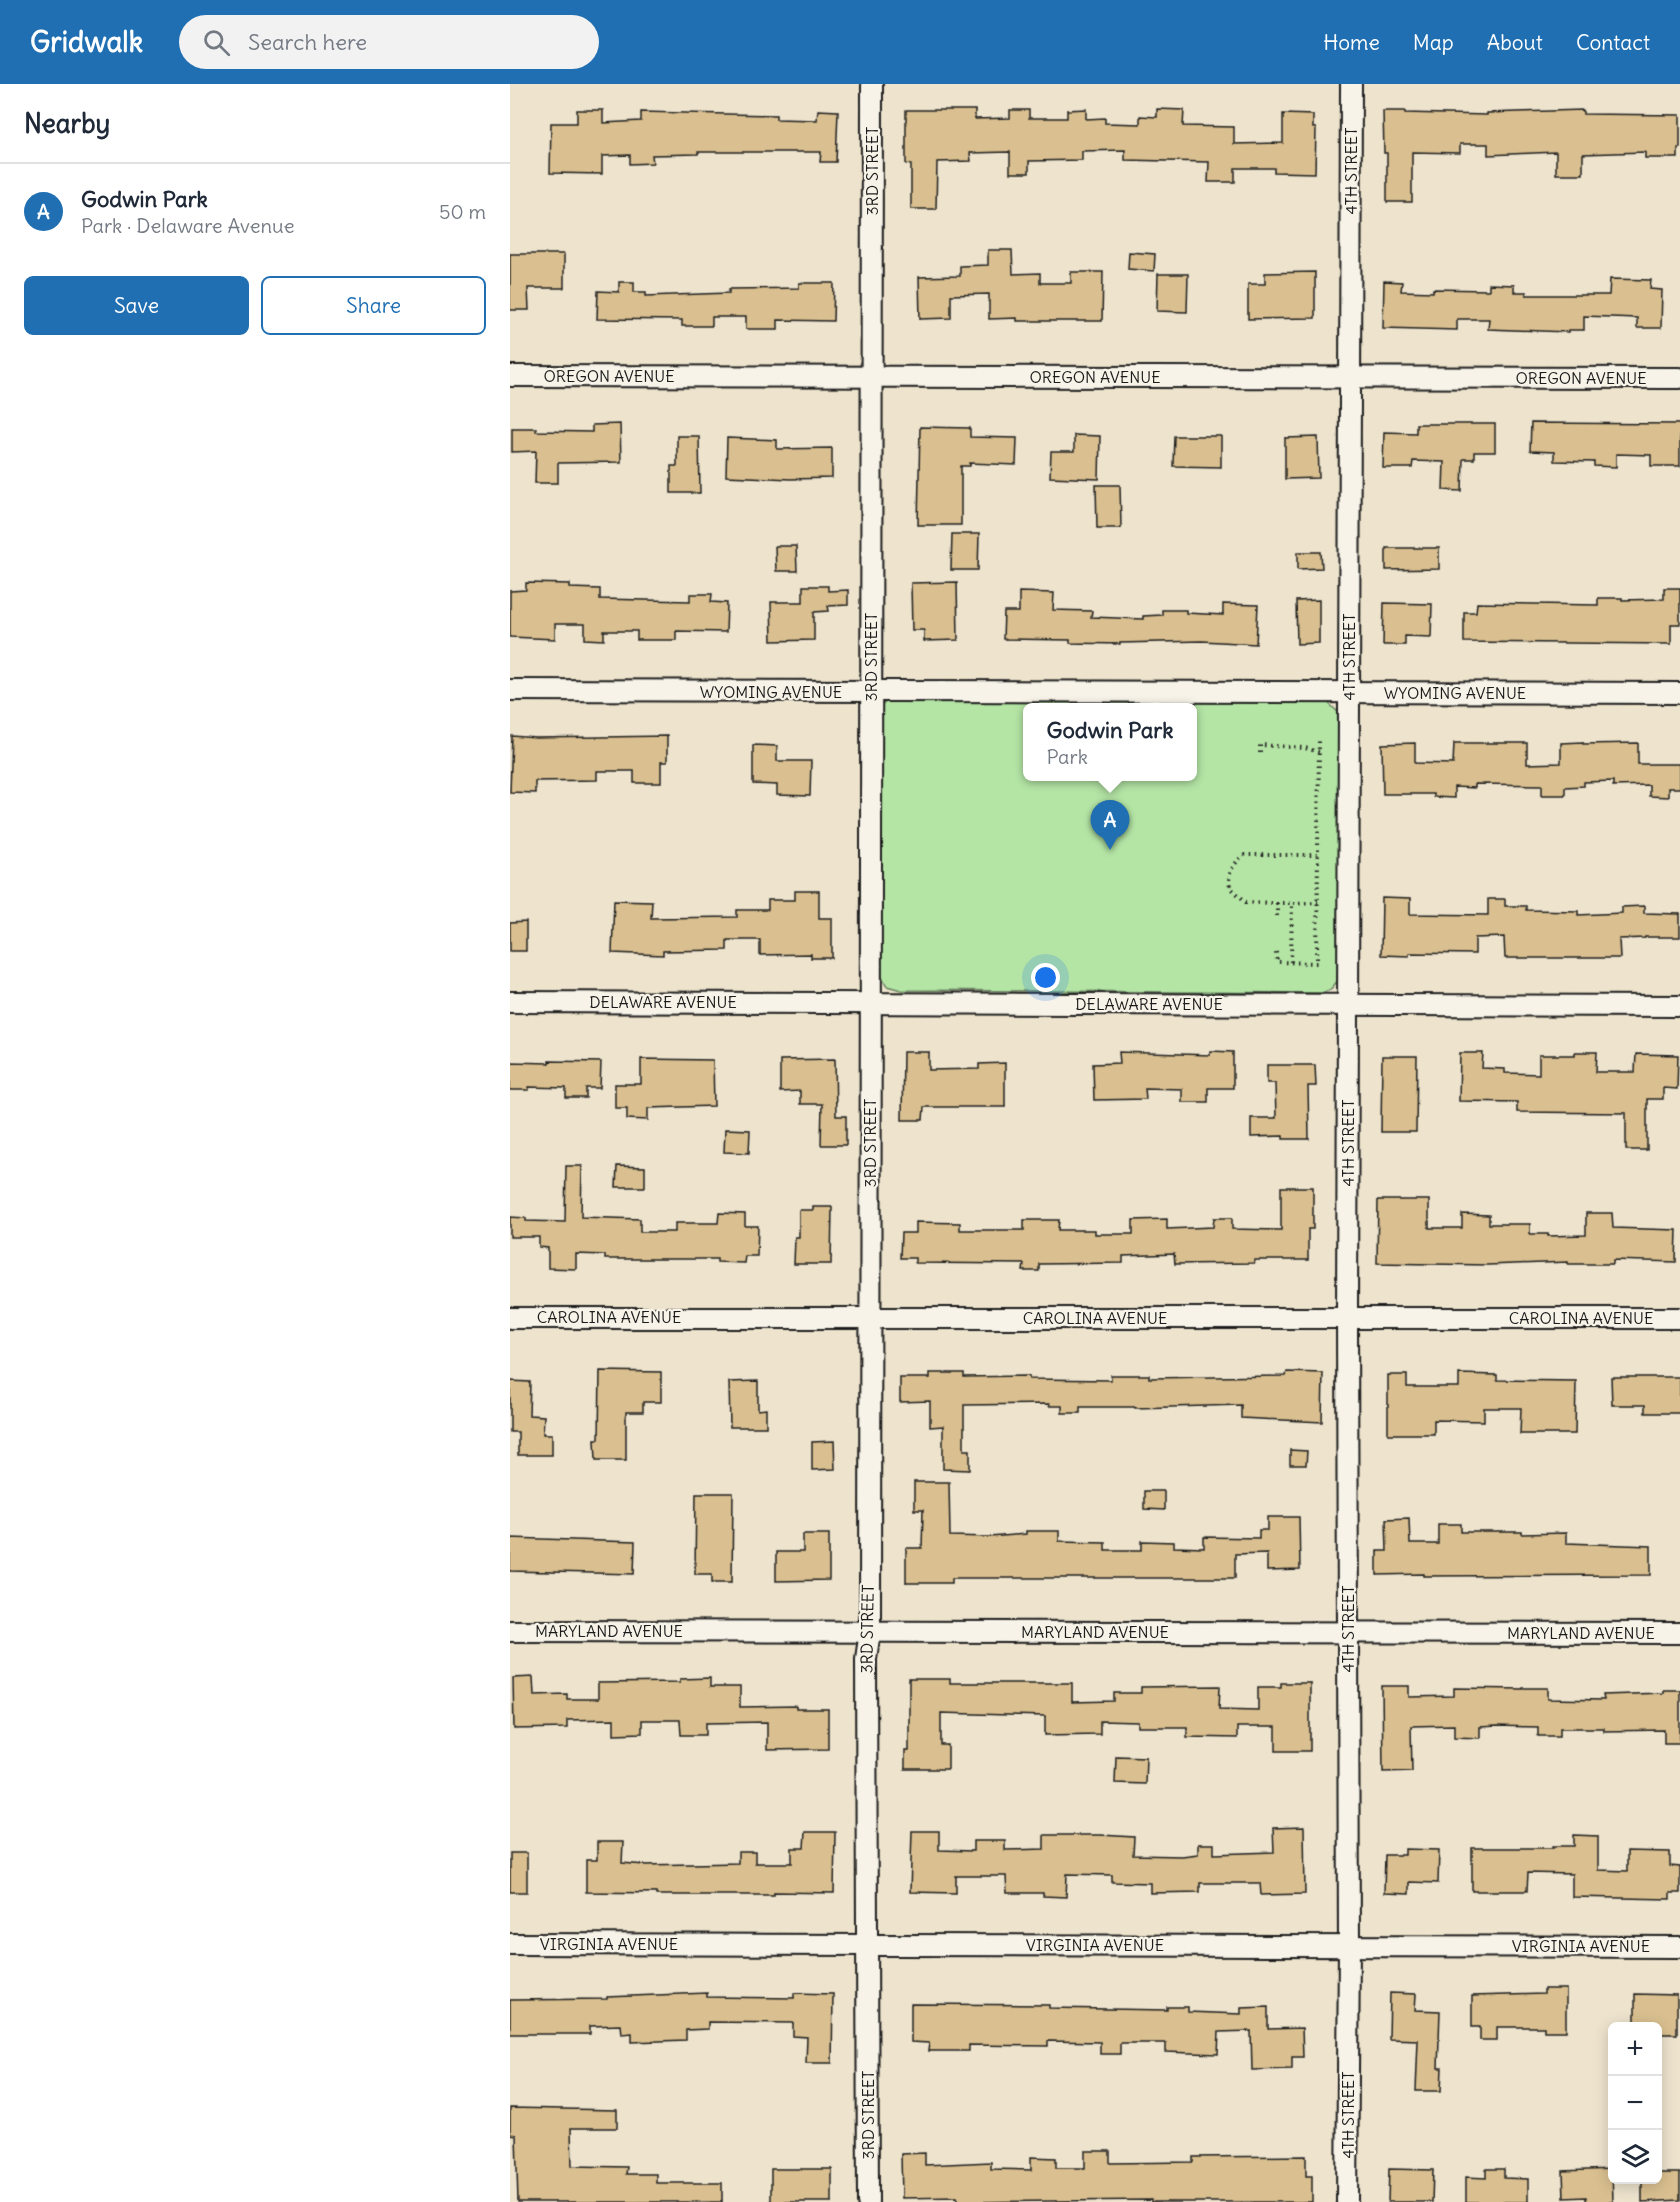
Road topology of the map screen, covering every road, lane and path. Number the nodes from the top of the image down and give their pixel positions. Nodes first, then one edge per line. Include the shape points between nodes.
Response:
1 (872, 84) edge
2 (1351, 84) edge
3 (510, 376) edge
4 (871, 376) junction
5 (1350, 377) junction
6 (1680, 378) edge
7 (510, 690) edge
8 (871, 692) junction
9 (1349, 693) junction
10 (1680, 693) edge
11 (1319, 740) dead end
12 (1319, 752) junction
13 (1260, 753) dead end
14 (1318, 855) junction
15 (1318, 902) junction
16 (1277, 903) junction
17 (1292, 903) junction
18 (1277, 915) dead end
19 (1276, 952) dead end
20 (1291, 962) junction
21 (510, 1002) edge
22 (870, 1002) junction
23 (1348, 1005) junction
24 (1680, 1006) edge
25 (869, 1317) junction
26 (510, 1318) edge
27 (1347, 1318) junction
28 (1680, 1318) edge
29 (510, 1631) edge
30 (870, 1631) junction
31 (1348, 1632) junction
32 (1680, 1633) edge
33 (510, 1944) edge
34 (868, 1945) junction
35 (1349, 1946) junction
36 (1680, 1947) edge
37 (868, 2202) edge
38 (1347, 2202) edge

1 - 4 street, 3RD STREET
2 - 5 street, 4TH STREET
3 - 4 street, OREGON AVENUE
4 - 5 street, OREGON AVENUE
4 - 8 street, 3RD STREET
5 - 6 street, OREGON AVENUE
5 - 9 street, 4TH STREET
7 - 8 street, WYOMING AVENUE
8 - 9 street, WYOMING AVENUE
8 - 22 street, 3RD STREET
9 - 10 street, WYOMING AVENUE
9 - 23 street, 4TH STREET
11 - 12 path
12 - 13 path via 1260,745
12 - 14 path
14 - 15 path
14 - 16 path via 1243,855 1232,867 1230,887 1246,902
15 - 17 path
15 - 20 path via 1317,963
16 - 17 path
16 - 18 path
17 - 20 path
19 - 20 path via 1277,962
21 - 22 street, DELAWARE AVENUE
22 - 23 street, DELAWARE AVENUE
22 - 25 street, 3RD STREET
23 - 24 street, DELAWARE AVENUE
23 - 27 street, 4TH STREET
25 - 26 street, CAROLINA AVENUE
25 - 27 street, CAROLINA AVENUE
25 - 30 street, 3RD STREET
27 - 28 street, CAROLINA AVENUE
27 - 31 street, 4TH STREET
29 - 30 street, MARYLAND AVENUE
30 - 31 street, MARYLAND AVENUE
30 - 34 street, 3RD STREET via 866,1659
31 - 32 street, MARYLAND AVENUE
31 - 35 street, 4TH STREET
33 - 34 street, VIRGINIA AVENUE
34 - 35 street, VIRGINIA AVENUE
34 - 37 street, 3RD STREET
35 - 36 street, VIRGINIA AVENUE
35 - 38 street, 4TH STREET

